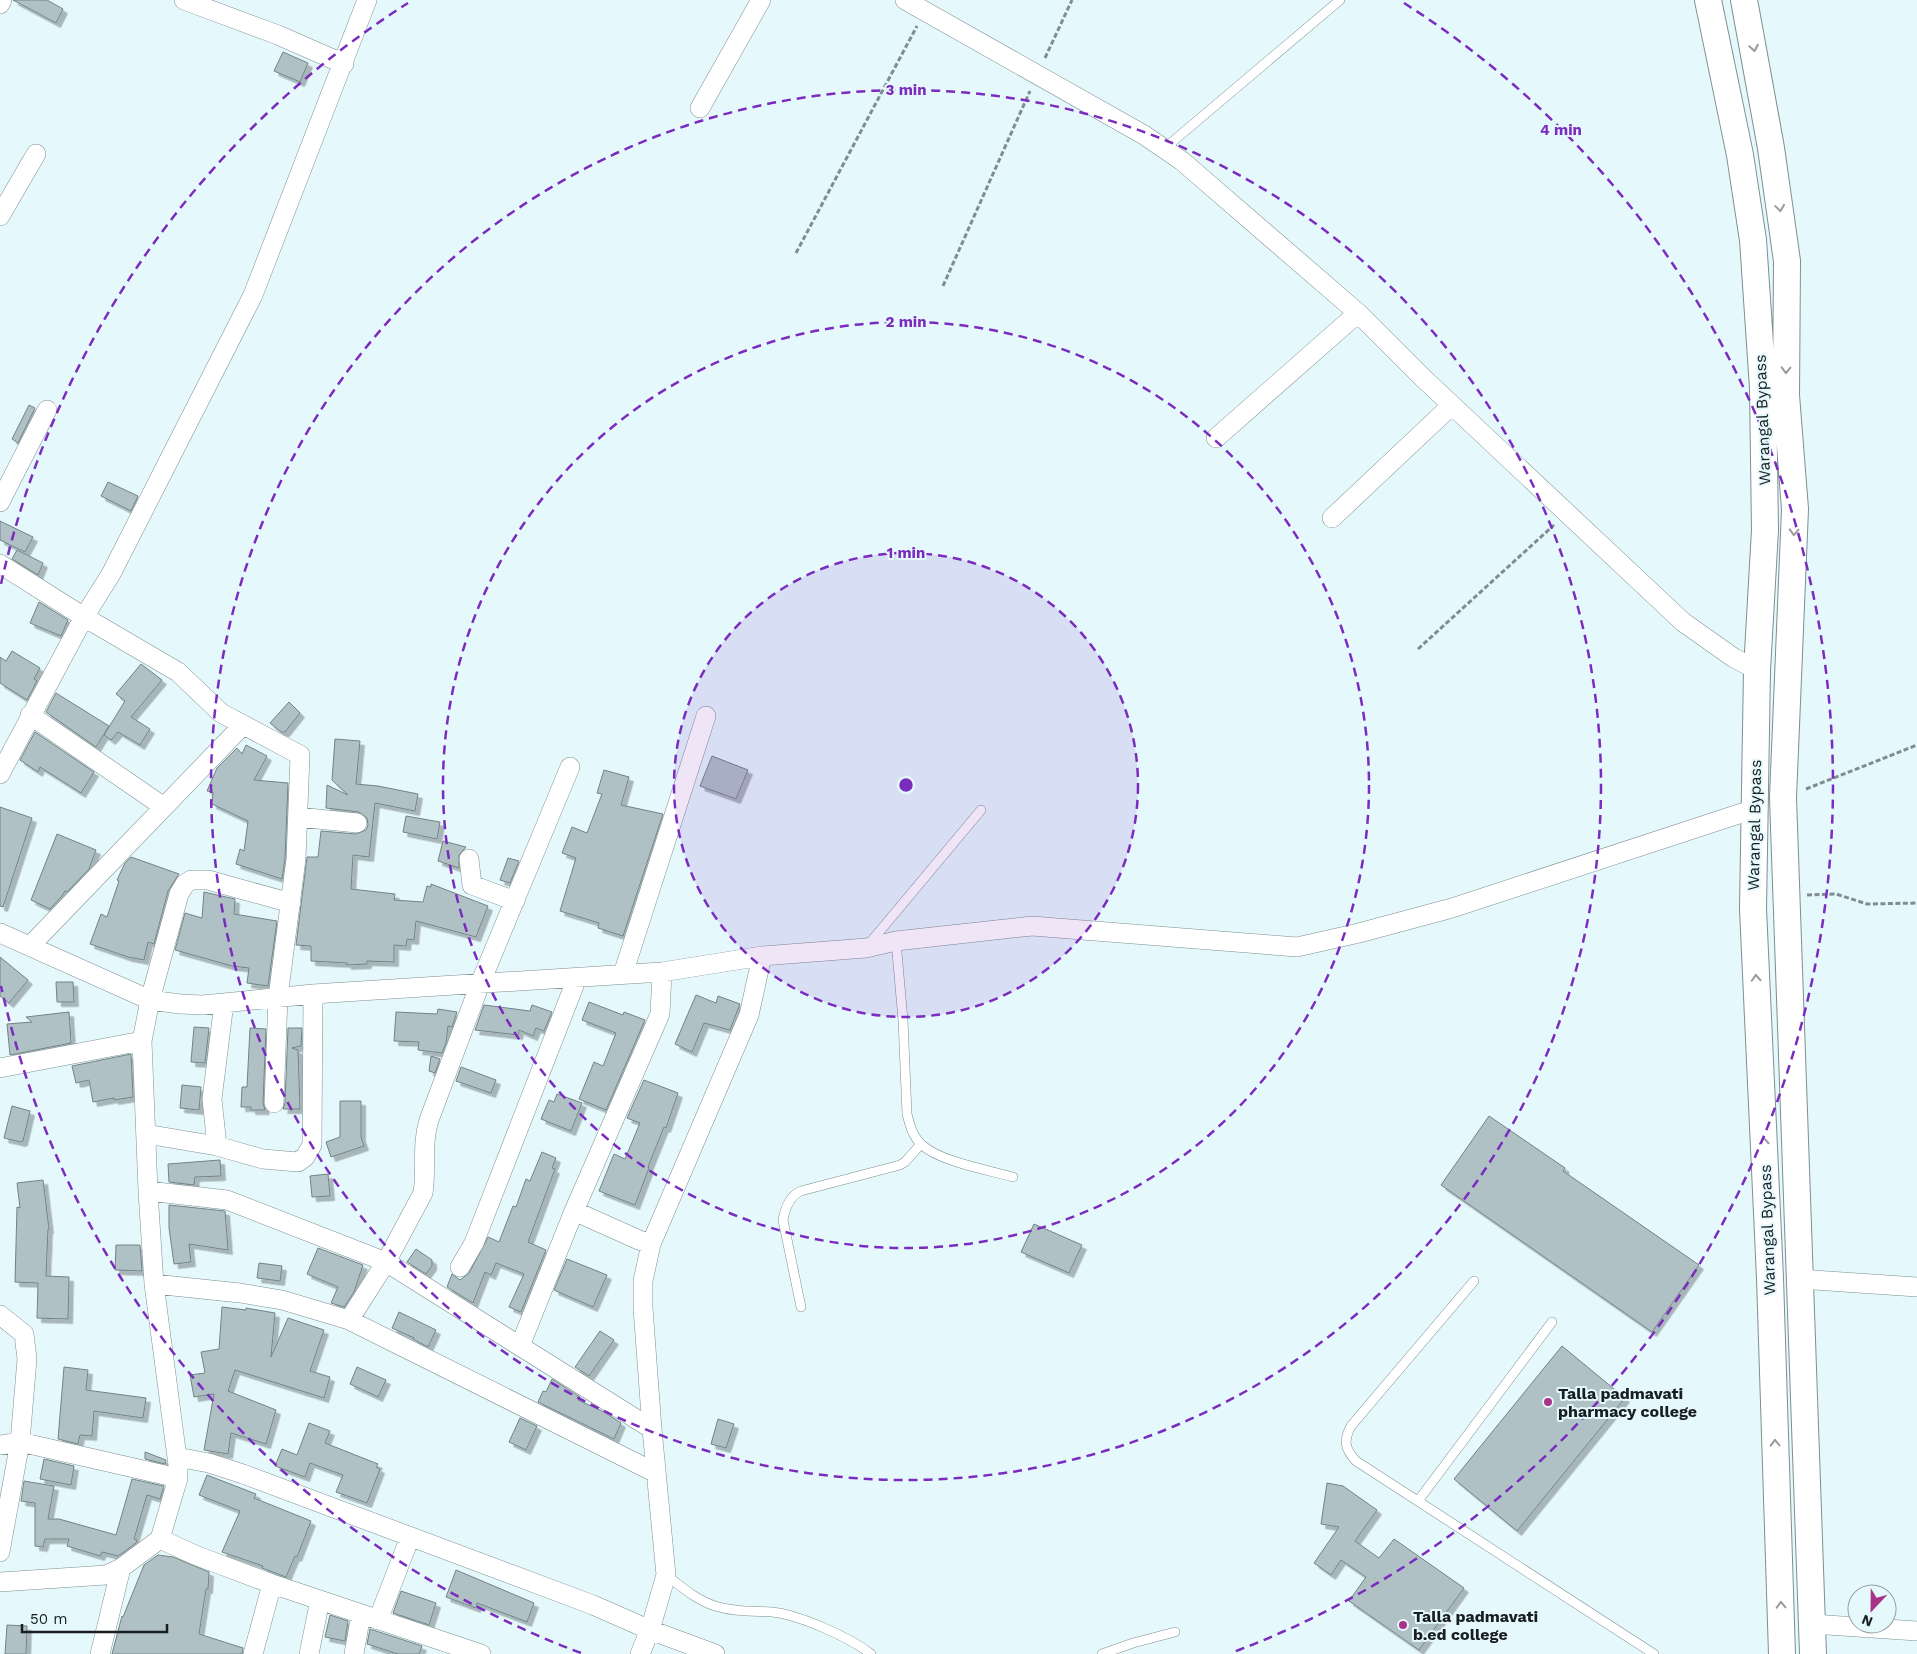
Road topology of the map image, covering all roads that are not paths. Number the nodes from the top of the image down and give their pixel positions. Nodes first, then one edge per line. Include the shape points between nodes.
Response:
1 (2, 0) edge
2 (184, 0) edge
3 (367, 0) edge
4 (761, 0) edge
5 (905, 0) edge
6 (1340, 0) edge
7 (1708, 0) edge
8 (1744, 0) edge
9 (0, 4) edge
10 (344, 64) junction
11 (700, 108) dead end
12 (1165, 148) junction
13 (36, 154) dead end
14 (0, 216) edge
15 (1358, 313) junction
16 (1452, 405) junction
17 (46, 410) dead end
18 (1216, 438) dead end
19 (0, 502) edge
20 (1332, 518) dead end
21 (0, 564) edge
22 (84, 617) junction
23 (1757, 670) junction
24 (30, 715) junction
25 (706, 716) dead end
26 (242, 726) junction
27 (570, 767) dead end
28 (0, 774) edge
29 (164, 807) junction
30 (1754, 809) junction
31 (981, 810) dead end
32 (298, 817) junction
33 (357, 823) dead end
34 (469, 859) dead end
35 (514, 901) junction
36 (291, 902) junction
37 (2, 939) edge
38 (896, 941) junction
39 (30, 946) junction
40 (866, 948) junction
41 (762, 956) junction
42 (662, 972) junction
43 (623, 974) junction
44 (577, 978) junction
45 (480, 984) junction
46 (313, 994) junction
47 (278, 997) junction
48 (150, 1000) junction
49 (224, 1002) junction
50 (142, 1041) junction
51 (0, 1068) edge
52 (274, 1103) dead end
53 (146, 1134) junction
54 (921, 1144) junction
55 (217, 1146) junction
56 (1013, 1177) dead end
57 (148, 1191) junction
58 (574, 1211) junction
59 (651, 1244) junction
60 (386, 1262) junction
61 (460, 1267) dead end
62 (1799, 1279) junction
63 (1474, 1281) dead end
64 (154, 1284) junction
65 (1917, 1287) edge
66 (801, 1307) dead end
67 (0, 1315) edge
68 (349, 1320) junction
69 (1552, 1322) dead end
70 (520, 1346) junction
71 (652, 1429) junction
72 (20, 1442) junction
73 (0, 1445) edge
74 (176, 1457) junction
75 (656, 1473) junction
76 (178, 1478) junction
77 (1418, 1501) junction
78 (410, 1537) junction
79 (160, 1539) junction
80 (0, 1552) edge
81 (121, 1568) junction
82 (666, 1575) junction
83 (0, 1582) edge
84 (272, 1584) junction
85 (320, 1600) junction
86 (370, 1617) junction
87 (1812, 1624) junction
88 (650, 1630) junction
89 (1917, 1631) edge
90 (1175, 1632) dead end
91 (449, 1649) edge
92 (100, 1654) edge
93 (253, 1654) edge
94 (309, 1654) edge
95 (354, 1654) edge
96 (481, 1654) edge
97 (640, 1654) edge
98 (715, 1654) edge
99 (871, 1654) edge
100 (1102, 1654) edge
101 (1654, 1654) edge
102 (1782, 1654) edge
103 (1814, 1654) edge

1 - 9 street
2 - 10 street
3 - 10 street
4 - 11 street
5 - 12 street
6 - 12 lane
7 - 23 main road, Warangal Bypass via 1740,155 1753,240 1763,388 1765,530
8 -> 62 main road, Warangal Bypass via 1771,148 1787,261 1786,395 1795,509 1783,798
10 - 22 street via 253,294 111,574
12 - 15 street
13 - 14 street
15 - 16 street
15 - 18 street
16 - 20 street
16 - 23 street via 1683,622
17 - 19 street
21 - 22 street
22 - 24 street
22 - 26 street via 178,672 221,713
23 - 30 main road, Warangal Bypass
24 - 28 street
24 - 29 street
25 - 43 street
26 - 29 street
26 - 32 street via 300,755
27 - 35 street
29 - 39 street
30 - 38 street via 1452,908 1296,947 1032,926
102 -> 30 main road, Warangal Bypass via 1770,1278 1753,909
31 - 40 lane
32 - 33 street
32 - 36 street
34 - 35 street via 472,885
35 - 45 street
36 - 47 street
36 - 48 street via 208,880 191,880 185,884 179,894
37 - 39 street
38 - 40 street
38 - 54 lane via 906,1114 911,1130
39 - 48 street
40 - 41 street
41 - 42 street
41 - 59 street via 749,1015
42 - 43 street
42 - 58 street via 660,1014
43 - 44 street
44 - 45 street
44 - 61 street via 474,1243
45 - 46 street
45 - 60 street via 425,1134 423,1193
46 - 47 street
46 - 55 street via 312,1145 309,1152 298,1162 263,1159
47 - 49 street
47 - 52 street
48 - 49 street via 188,1005
48 - 50 street
49 - 55 street via 212,1099
50 - 51 street
50 - 53 street
53 - 55 street
53 - 57 street
54 - 56 lane via 936,1154
54 - 66 lane via 900,1165 801,1191 790,1200 783,1220
57 - 60 street via 227,1200
57 - 64 street
58 - 59 street
58 - 70 street
59 - 71 street via 642,1293
60 - 68 street
60 - 70 street
62 - 65 street
62 - 87 main road, Warangal Bypass
63 - 77 lane via 1351,1426 1345,1440 1356,1461
64 - 68 street via 282,1300
64 - 74 street
67 - 72 street via 24,1334 27,1359
68 - 75 street
69 - 77 lane
70 - 71 street
71 - 75 street
72 - 73 street
72 - 76 street
72 - 80 street
74 - 76 street
74 - 78 street via 199,1460 243,1474
75 - 82 street
76 - 79 street
77 - 101 lane
78 - 86 street
78 - 88 street via 593,1605
79 - 81 street
79 - 84 street via 195,1556
81 - 83 street via 93,1576
81 - 92 street
82 - 88 street
82 - 99 lane via 700,1600 746,1612 774,1612 799,1619 836,1634
84 - 85 street
84 - 93 street
85 - 86 street
85 - 94 street
86 - 91 street
86 - 95 street
87 - 89 street
87 - 103 main road, Warangal Bypass
88 - 97 street
88 - 98 street
90 - 100 lane
91 - 96 street

